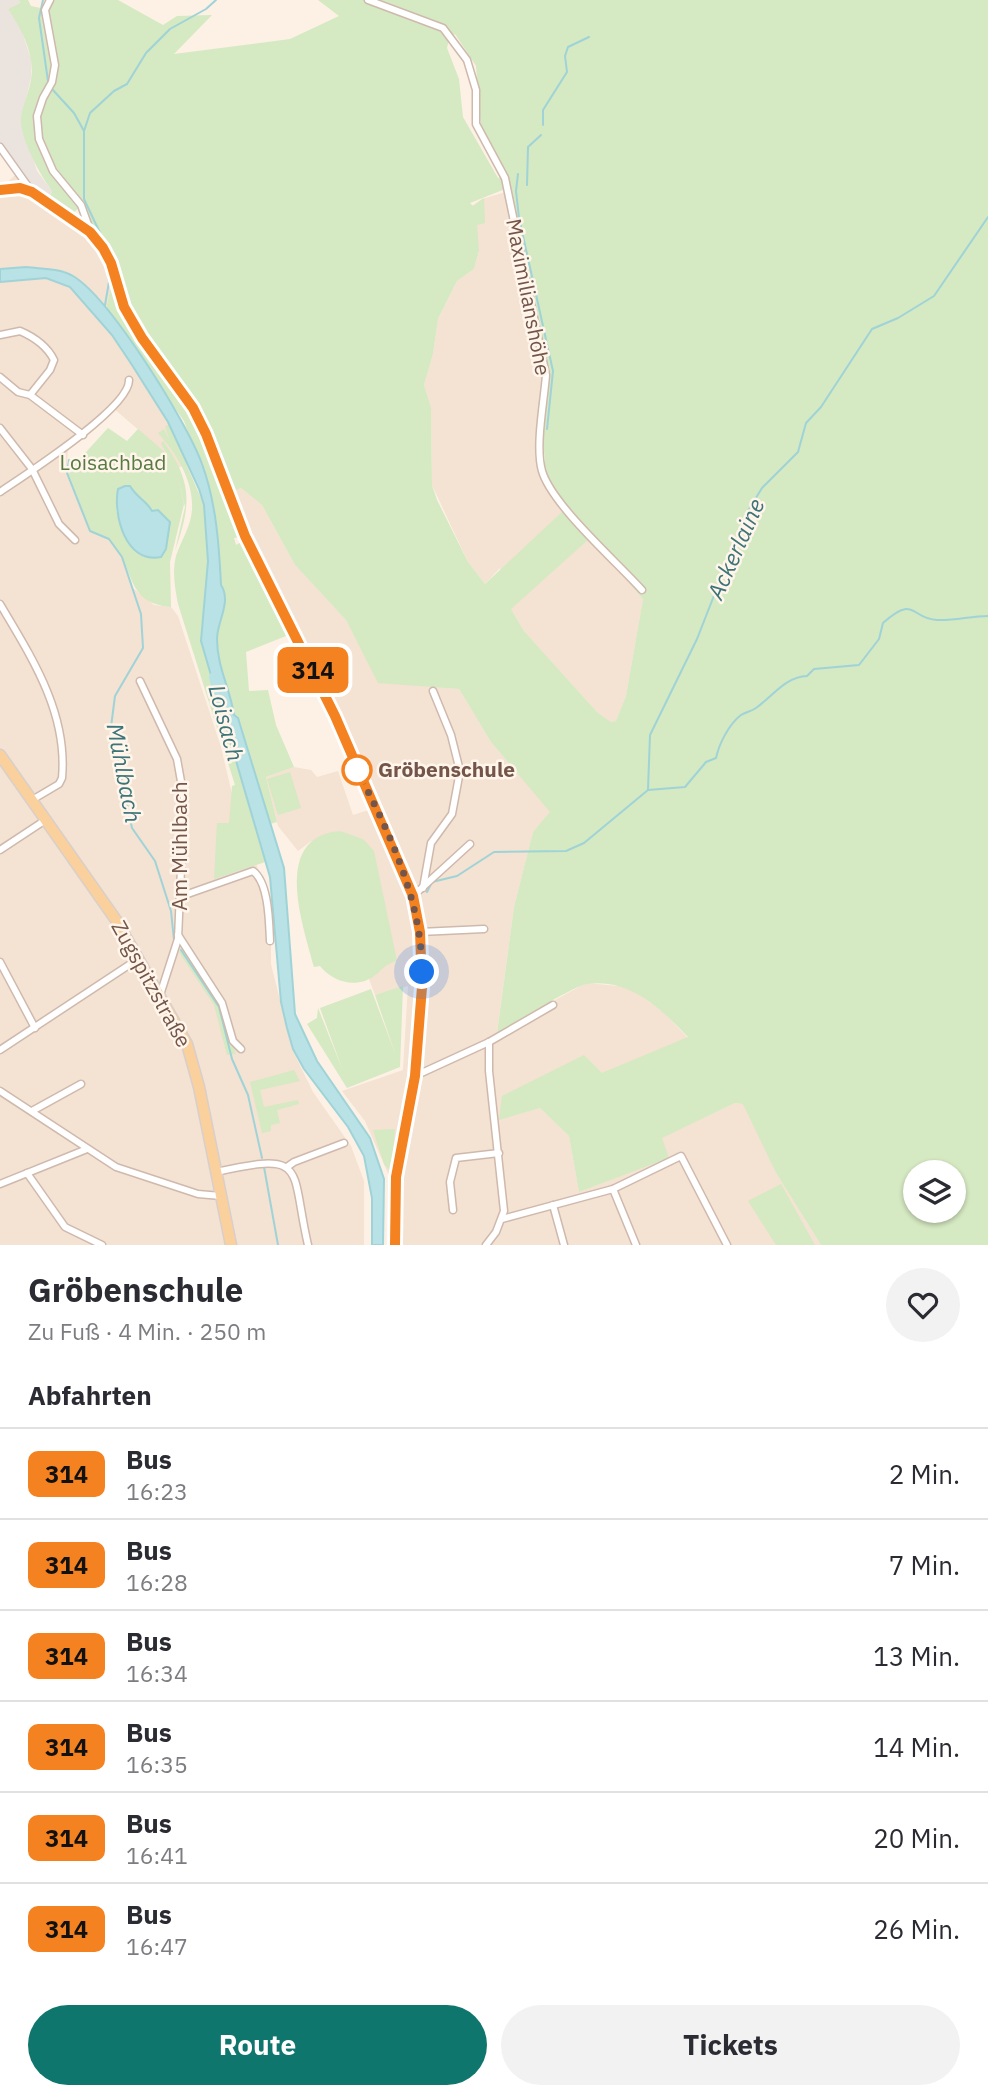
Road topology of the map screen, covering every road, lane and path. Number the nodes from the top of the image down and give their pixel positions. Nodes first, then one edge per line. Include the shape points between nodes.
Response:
1 (50, 0) edge
2 (368, 0) edge
3 (0, 147) edge
4 (0, 190) edge
5 (32, 192) junction
6 (81, 205) junction
7 (70, 216) junction
8 (90, 232) junction
9 (0, 335) edge
10 (0, 377) edge
11 (129, 380) dead end
12 (30, 395) junction
13 (0, 428) edge
14 (82, 435) junction
15 (32, 469) junction
16 (0, 492) edge
17 (75, 540) dead end
18 (642, 590) dead end
19 (0, 604) edge
20 (140, 681) dead end
21 (433, 691) dead end
22 (0, 756) edge
23 (32, 800) junction
24 (47, 819) junction
25 (470, 844) dead end
26 (0, 850) edge
27 (423, 888) junction
28 (181, 896) junction
29 (413, 896) junction
30 (484, 929) dead end
31 (420, 932) junction
32 (178, 937) junction
33 (270, 941) dead end
34 (138, 959) junction
35 (0, 962) edge
36 (160, 996) junction
37 (552, 1005) dead end
38 (35, 1028) junction
39 (489, 1042) junction
40 (242, 1049) dead end
41 (0, 1050) edge
42 (415, 1076) junction
43 (81, 1084) dead end
44 (0, 1091) edge
45 (32, 1111) junction
46 (344, 1143) dead end
47 (87, 1149) junction
48 (499, 1153) junction
49 (287, 1167) junction
50 (216, 1172) junction
51 (27, 1173) junction
52 (0, 1184) edge
53 (613, 1189) junction
54 (221, 1196) junction
55 (553, 1205) junction
56 (453, 1210) dead end
57 (502, 1219) junction
58 (102, 1245) edge
59 (231, 1245) edge
60 (308, 1245) edge
61 (395, 1245) edge
62 (486, 1245) edge
63 (564, 1245) edge
64 (636, 1245) edge
65 (727, 1245) edge

1 - 6 street via 45,10 55,65 37,116 39,139 53,171
2 - 18 street, Maximilianshöhe via 443,28 460,48 474,78 476,124 505,178 546,375 541,469 564,506
3 - 5 street
4 - 5 street
5 - 7 street
6 - 7 street
6 - 8 street
7 - 8 street
8 - 29 street via 111,263 124,307 202,425 236,516 335,716
9 - 12 street via 20,331 52,355 50,370
10 - 12 street via 18,392
11 - 14 street via 122,399
12 - 14 street
13 - 15 street
14 - 15 street
15 - 16 street
15 - 17 street via 59,524
19 - 23 street via 50,696 62,732 62,778
20 - 28 street, Am Mühlbach via 182,776
21 - 27 street via 460,771 455,807 431,843
22 - 23 main road, Zugspitzstraße
23 - 24 main road, Zugspitzstraße
24 - 26 street
24 - 34 main road, Zugspitzstraße
25 - 27 street
27 - 29 street
28 - 32 street, Am Mühlbach
28 - 33 street via 257,872
29 - 31 street
30 - 31 street
31 - 42 street via 422,987
32 - 36 street, Am Mühlbach
32 - 40 street, Am Mühlbach via 222,1003 233,1041
34 - 36 main road, Zugspitzstraße
34 - 38 street
35 - 38 street
36 - 50 main road, Zugspitzstraße via 192,1060
37 - 39 street
38 - 41 street
39 - 42 street
39 - 48 street
42 - 61 street via 396,1177
43 - 45 street
44 - 45 street
45 - 47 street
46 - 49 street
47 - 51 street
47 - 54 street via 146,1179
48 - 56 street via 456,1158 450,1181
48 - 57 street
49 - 50 street via 277,1162
49 - 60 street via 295,1178
50 - 54 main road, Zugspitzstraße
51 - 52 street
51 - 58 street via 65,1227
53 - 55 street
53 - 64 street
53 - 65 street via 681,1156
54 - 59 main road, Zugspitzstraße
55 - 57 street
55 - 63 street
57 - 62 street

